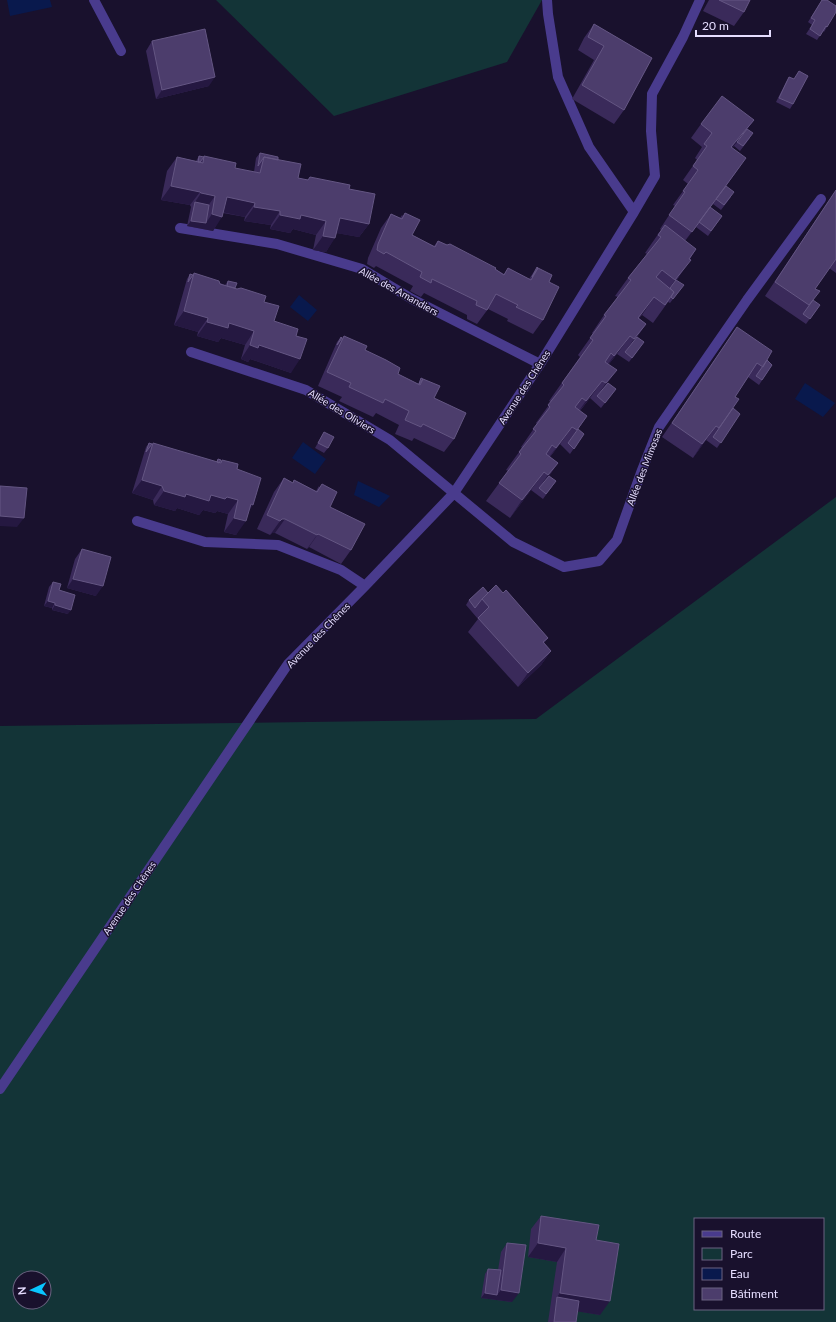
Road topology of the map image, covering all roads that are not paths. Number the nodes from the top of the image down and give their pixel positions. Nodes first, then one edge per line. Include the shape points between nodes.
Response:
1 (94, 0) edge
2 (547, 0) edge
3 (700, 0) edge
4 (121, 51) dead end
5 (821, 199) dead end
6 (634, 212) junction
7 (180, 228) dead end
8 (191, 352) dead end
9 (540, 364) junction
10 (454, 493) junction
11 (138, 521) dead end
12 (365, 586) junction
13 (0, 1089) edge

1 - 4 street
2 - 6 street via 558,77 589,147
3 - 6 street, Avenue des Chênes via 652,94 651,131 655,176
5 - 10 street, Allée des Mimosas via 659,427 617,540 599,561 564,567 513,542
6 - 9 street, Avenue des Chênes
7 - 9 street, Allée des Amandiers via 277,244 362,269 412,300
8 - 10 street, Allée des Oliviers via 306,390 390,440
9 - 10 street, Avenue des Chênes
10 - 12 street, Avenue des Chênes
11 - 12 street via 205,542 278,545 341,570
12 - 13 street, Avenue des Chênes via 288,664

